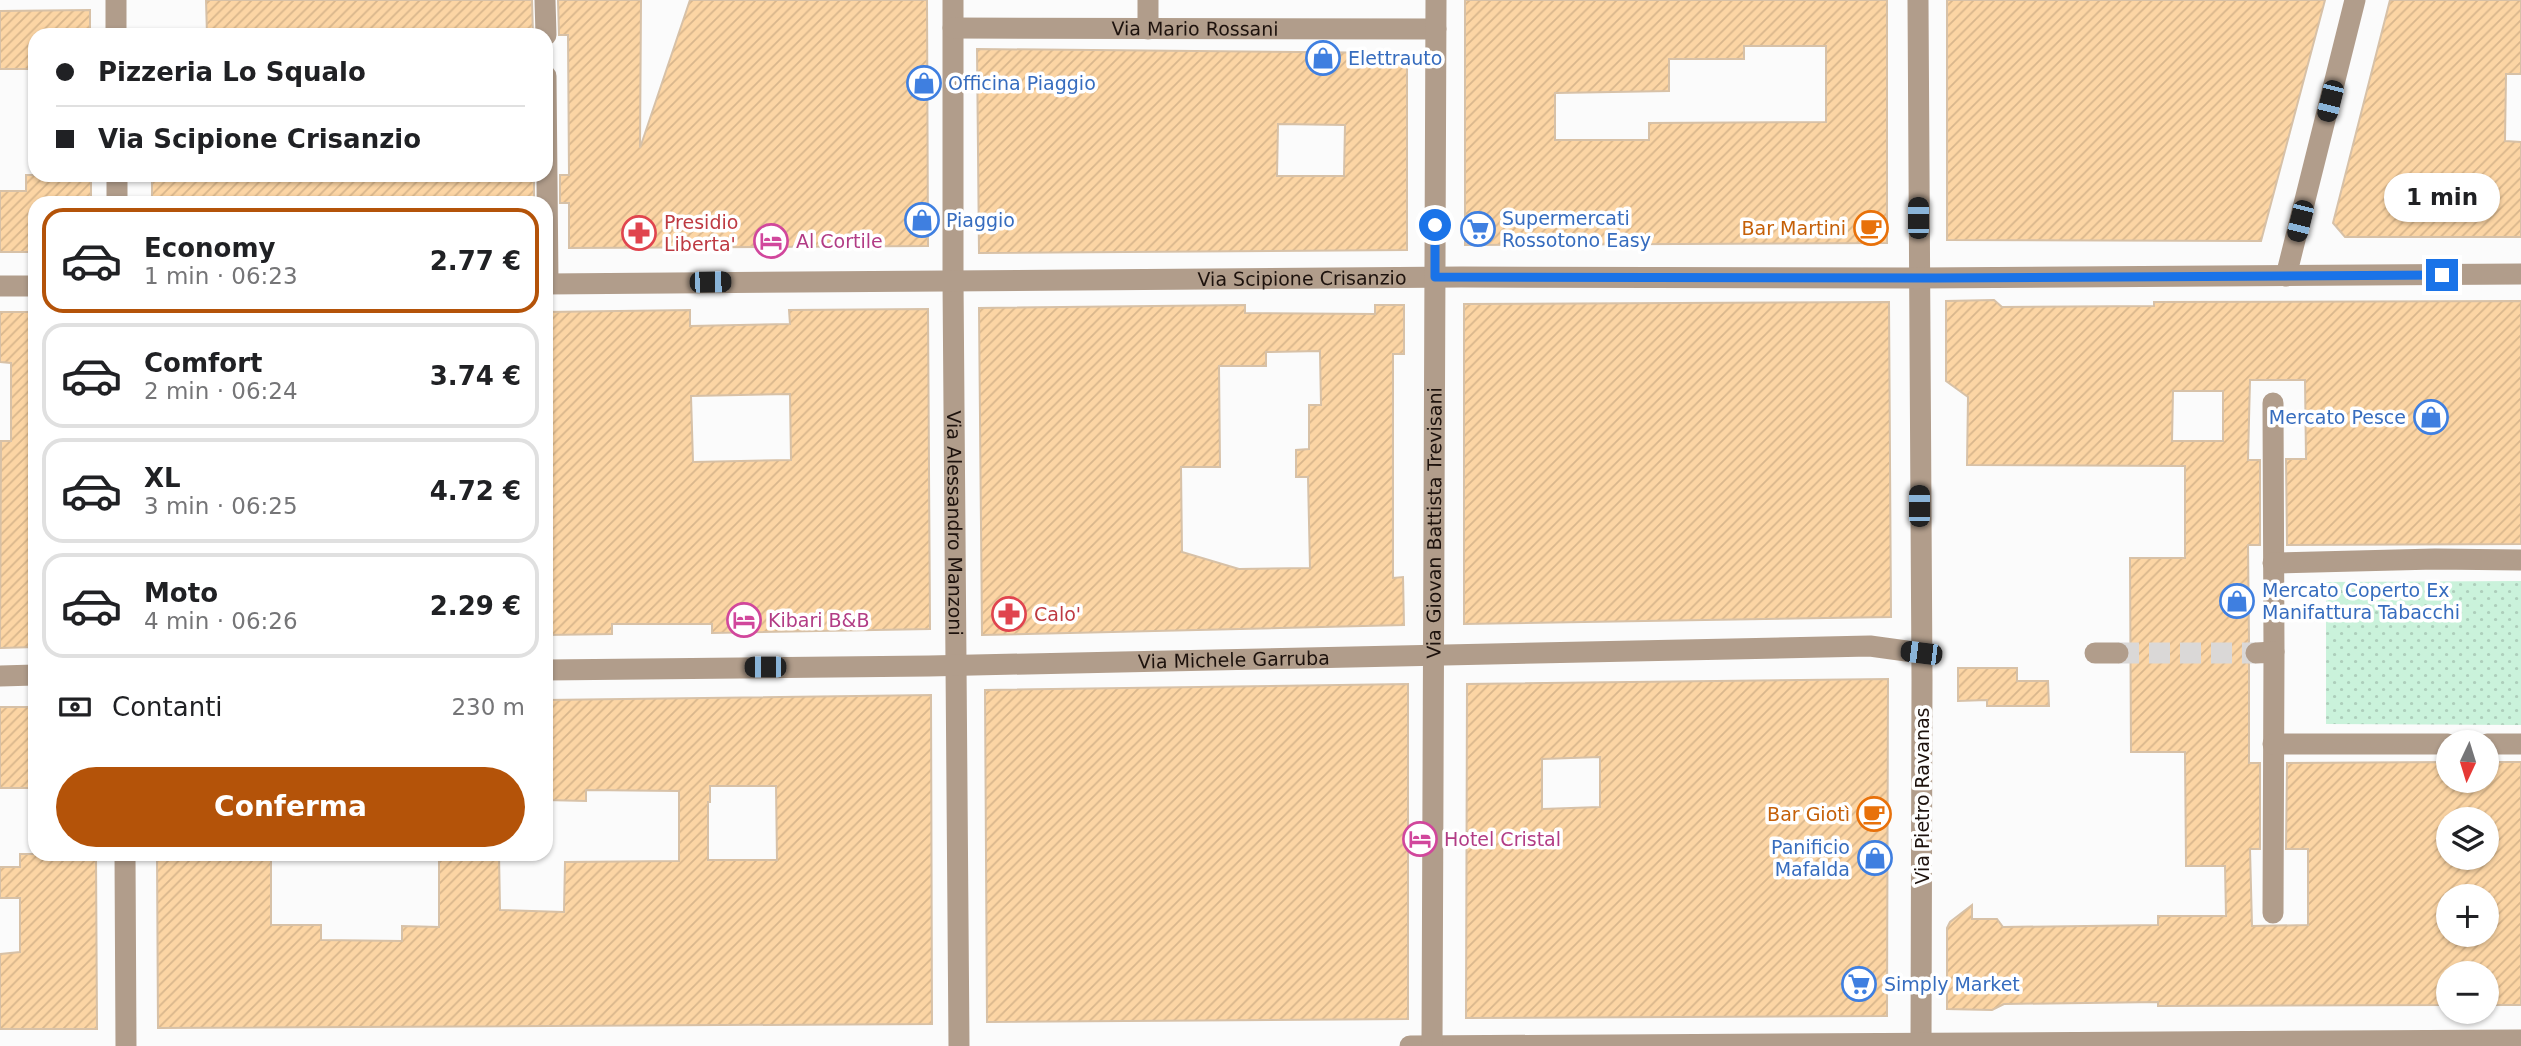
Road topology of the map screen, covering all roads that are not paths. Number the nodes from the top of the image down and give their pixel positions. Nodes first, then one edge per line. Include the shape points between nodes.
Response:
1 (116, 0) edge
2 (545, 0) edge
3 (953, 0) edge
4 (1148, 0) edge
5 (1436, 0) edge
6 (1918, 0) edge
7 (2355, 0) edge
8 (116, 28) edge
9 (546, 28) edge
10 (953, 28) junction
11 (1148, 29) junction
12 (1436, 29) junction
13 (2521, 274) edge
14 (2286, 276) junction
15 (1435, 277) junction
16 (1918, 278) junction
17 (953, 280) junction
18 (553, 284) edge
19 (0, 286) edge
20 (28, 286) edge
21 (2273, 403) dead end
22 (2521, 560) edge
23 (2273, 563) junction
24 (1921, 653) junction
25 (2095, 653) dead end
26 (2118, 653) tunnel mouth
27 (1435, 656) junction
28 (956, 665) junction
29 (553, 670) edge
30 (0, 676) edge
31 (28, 676) edge
32 (2273, 744) junction
33 (2436, 744) edge
34 (2499, 744) edge
35 (2521, 744) edge
36 (125, 861) edge
37 (2273, 913) dead end
38 (2521, 1040) edge
39 (2472, 1043) edge
40 (1921, 1044) edge
41 (126, 1046) edge
42 (959, 1046) edge
43 (1410, 1046) edge
44 (1432, 1046) edge

1 - 8 street
2 - 9 street
3 - 10 street, Via Alessandro Manzoni
4 - 11 street
5 - 12 street, Via Giovan Battista Trevisani
6 - 16 street, Via Pietro Ravanas
7 - 14 street
10 - 11 street, Via Mario Rossani
10 - 17 street, Via Alessandro Manzoni
11 - 12 street, Via Mario Rossani
12 - 15 street, Via Giovan Battista Trevisani
13 - 14 street, Via Scipione Crisanzio
14 - 16 street, Via Scipione Crisanzio
15 - 16 street, Via Scipione Crisanzio
15 - 17 street, Via Scipione Crisanzio
15 - 27 street, Via Giovan Battista Trevisani
16 - 24 street, Via Pietro Ravanas
17 - 18 street, Via Scipione Crisanzio
17 - 28 street, Via Alessandro Manzoni
19 - 20 street
21 - 23 street
22 - 23 street
23 - 32 street via 2265,653
24 - 27 street, Via Michele Garruba via 1870,646
24 - 40 street, Via Pietro Ravanas
25 - 26 street
27 - 28 street, Via Michele Garruba
27 - 44 street, Via Giovan Battista Trevisani
28 - 29 street, Via Michele Garruba
28 - 42 street, Via Alessandro Manzoni
30 - 31 street
32 - 33 street
32 - 37 street
34 - 35 street
36 - 41 street
38 - 39 street
39 - 40 street
40 - 44 street
43 - 44 street

